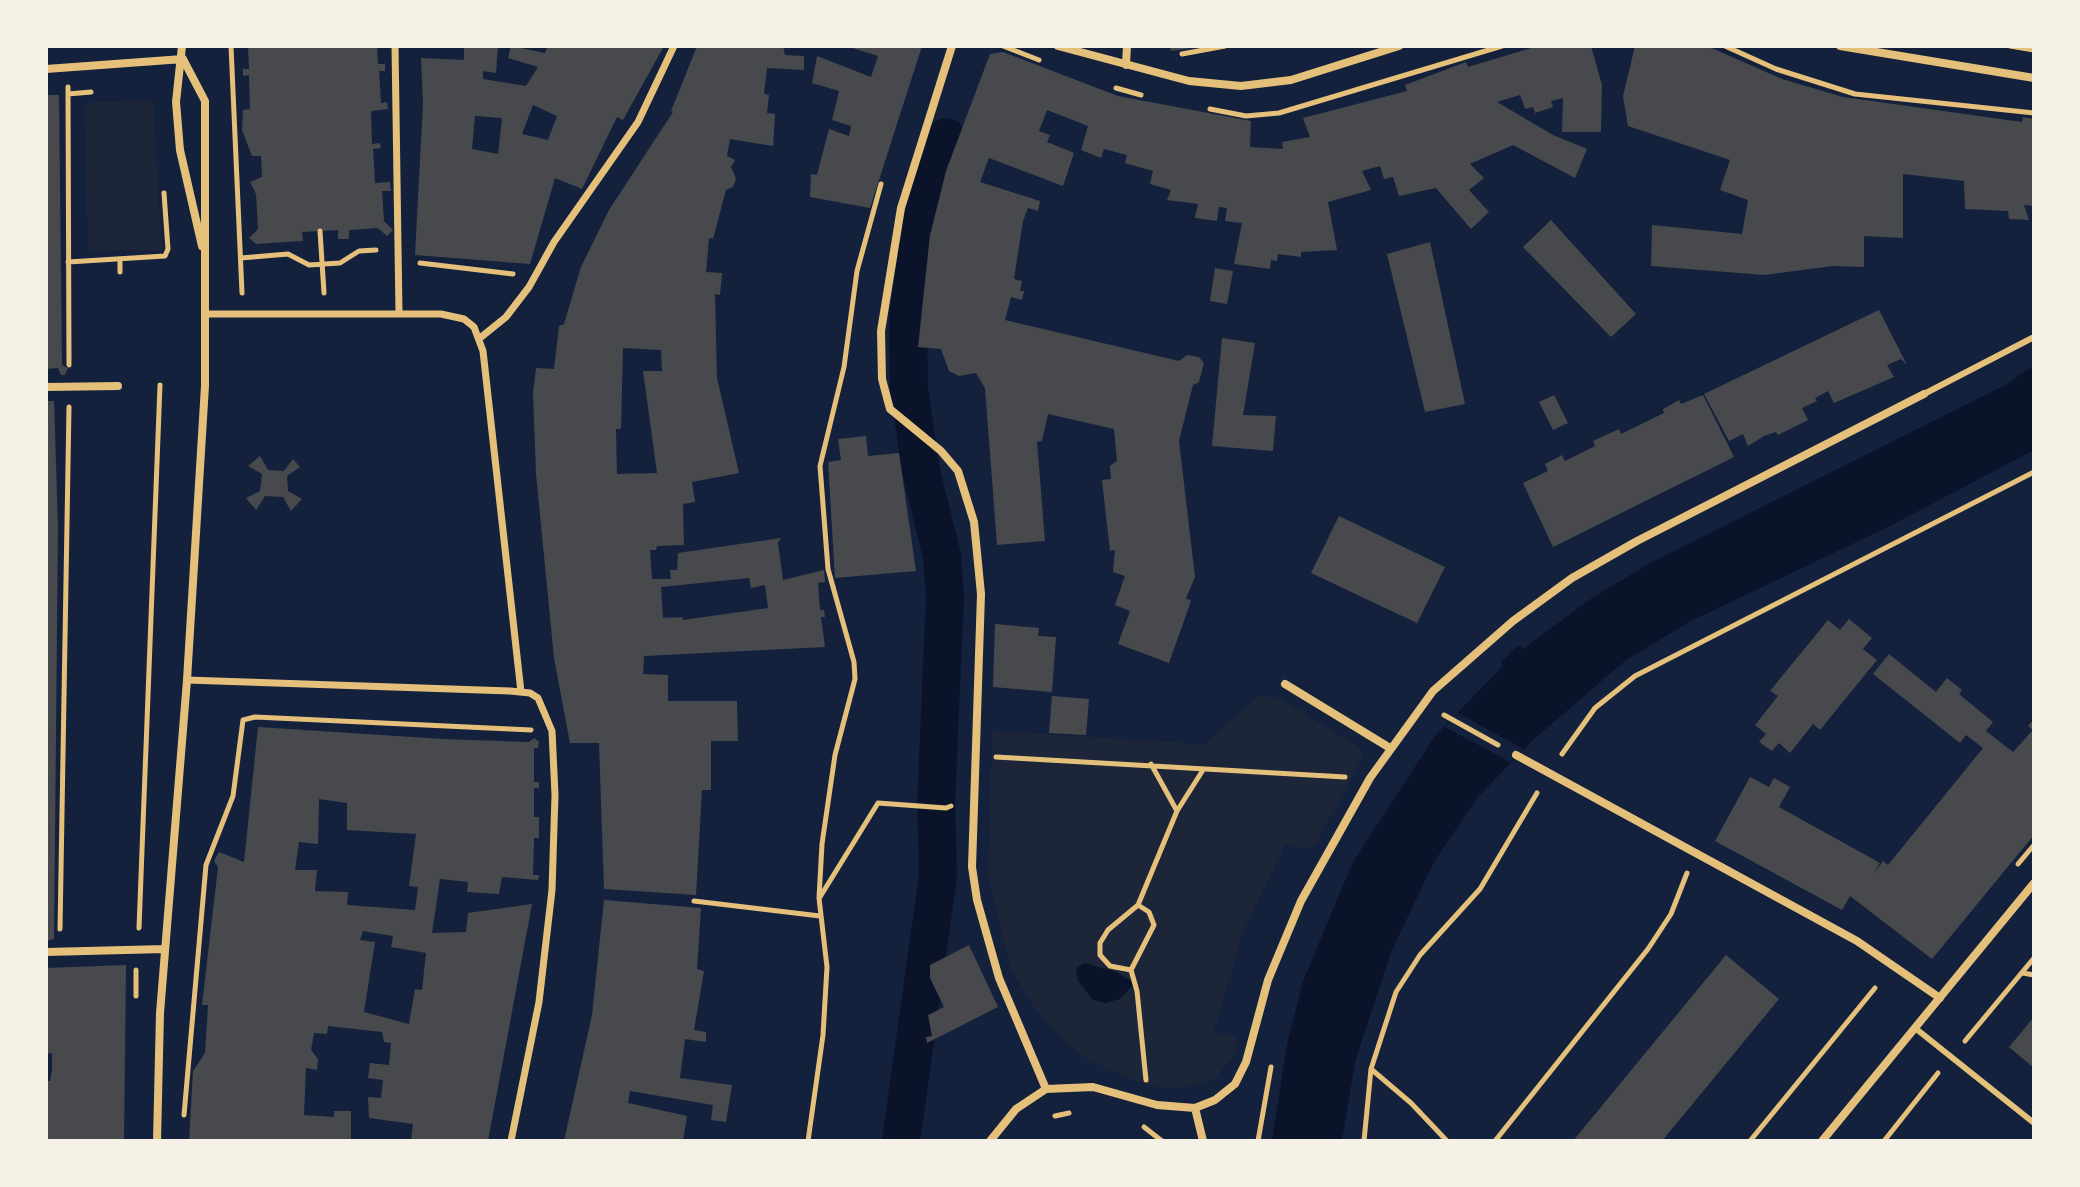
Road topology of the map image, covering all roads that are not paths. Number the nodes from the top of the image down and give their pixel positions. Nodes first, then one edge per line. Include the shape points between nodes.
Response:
1 (182, 46) edge
2 (395, 46) edge
3 (674, 46) edge
4 (952, 46) edge
5 (1058, 46) edge
6 (1127, 46) edge
7 (1399, 46) edge
8 (1840, 46) edge
9 (183, 59) junction
10 (1126, 65) junction
11 (46, 69) edge
12 (2034, 78) edge
13 (206, 262) junction
14 (399, 313) junction
15 (205, 314) junction
16 (2034, 337) edge
17 (480, 338) junction
18 (118, 386) dead end
19 (46, 387) edge
20 (1924, 394) joint
21 (187, 680) junction
22 (1285, 684) dead end
23 (521, 692) junction
24 (1390, 748) junction
25 (1516, 755) road end
26 (2034, 883) edge
27 (165, 949) junction
28 (46, 952) edge
29 (1940, 998) junction
30 (1915, 1028) junction
31 (1046, 1089) junction
32 (1195, 1108) junction
33 (2034, 1123) edge
34 (157, 1141) edge
35 (511, 1141) edge
36 (990, 1141) edge
37 (1203, 1141) edge
38 (1822, 1141) edge

1 - 9 street
2 - 14 street
3 - 17 street via 638,122 506,317
4 - 31 street via 901,208 885,295 883,392 896,416 941,451 964,484 980,562 971,834 977,900 999,978
5 - 10 street
6 - 10 street
7 - 10 street via 1267,85 1212,85
8 - 12 street
9 - 11 street
9 - 13 street via 176,102 180,150
9 - 13 street via 205,101
13 - 15 street
14 - 15 street
14 - 17 street via 456,317 469,322
15 - 21 street
16 - 20 lane
17 - 23 street
18 - 19 street
20 - 24 street via 1572,578 1449,676
21 - 23 street
21 - 27 street
22 - 24 street
23 - 35 street via 538,698 552,731 555,795 552,890 539,1002
24 - 32 street via 1301,901 1268,980 1235,1084
25 - 29 street via 1857,941
26 - 29 street
27 - 28 street
27 - 34 street
29 - 30 street
30 - 33 lane
30 - 38 street
31 - 32 street via 1093,1087 1169,1108
31 - 36 street via 1016,1109
32 - 37 street

